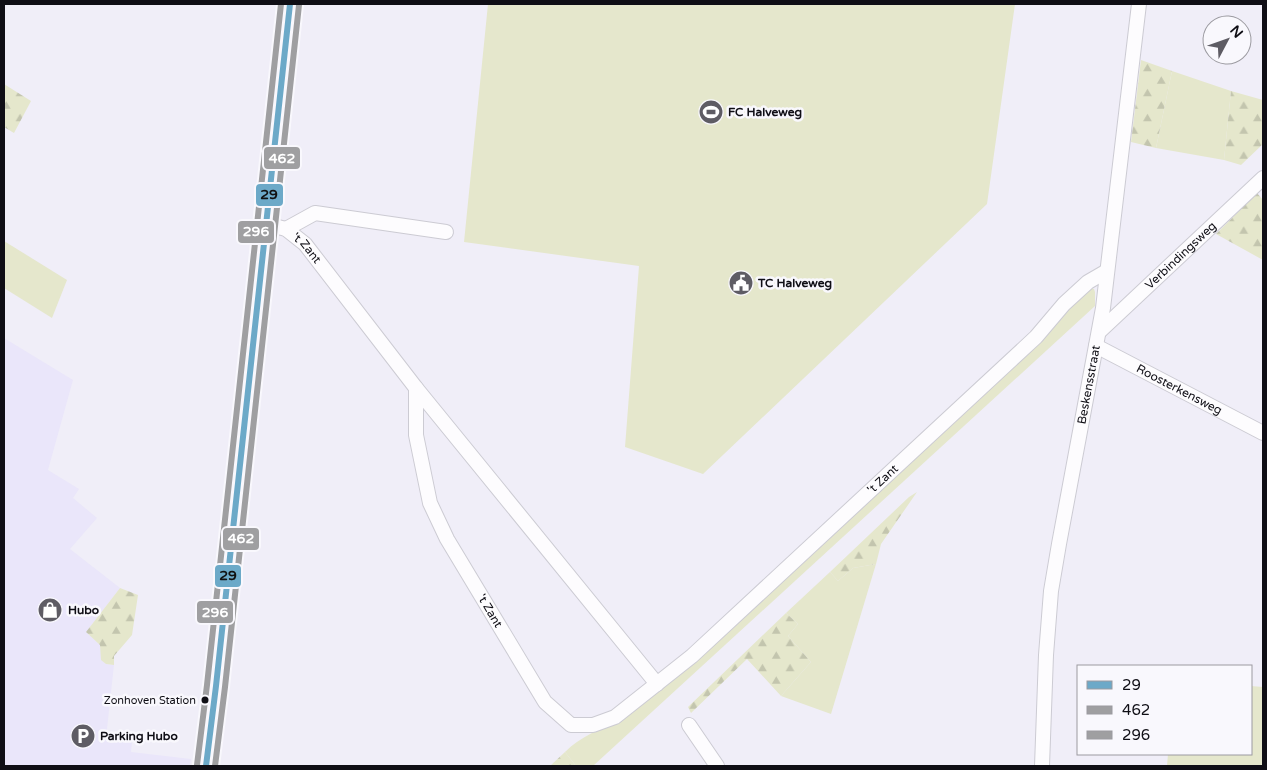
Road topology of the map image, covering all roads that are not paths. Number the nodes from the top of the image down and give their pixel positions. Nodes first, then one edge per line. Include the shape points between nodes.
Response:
1 (290, 4) edge
2 (1139, 4) edge
3 (1263, 178) edge
4 (276, 226) junction
5 (446, 232) dead end
6 (1107, 271) junction
7 (1099, 332) junction
8 (1096, 346) junction
9 (416, 388) junction
10 (1263, 433) edge
11 (657, 684) junction
12 (689, 725) dead end
13 (206, 766) edge
14 (717, 766) edge
15 (1042, 766) edge

1 - 4 main road
2 - 6 street, Beskensstraat
3 - 7 street, Verbindingsweg
4 - 5 street, 't Zant via 315,213
4 - 9 street, 't Zant via 305,244
4 - 13 main road
6 - 7 street, Beskensstraat
6 - 11 street, 't Zant via 1088,282 1064,304 1028,344 692,656
7 - 8 street, Beskensstraat
8 - 10 street, Roosterkensweg
8 - 15 street, Beskensstraat via 1051,591
9 - 11 street, 't Zant
9 - 11 street, 't Zant via 416,435 430,503 447,540 545,702 571,725 593,724 615,717
12 - 14 street

